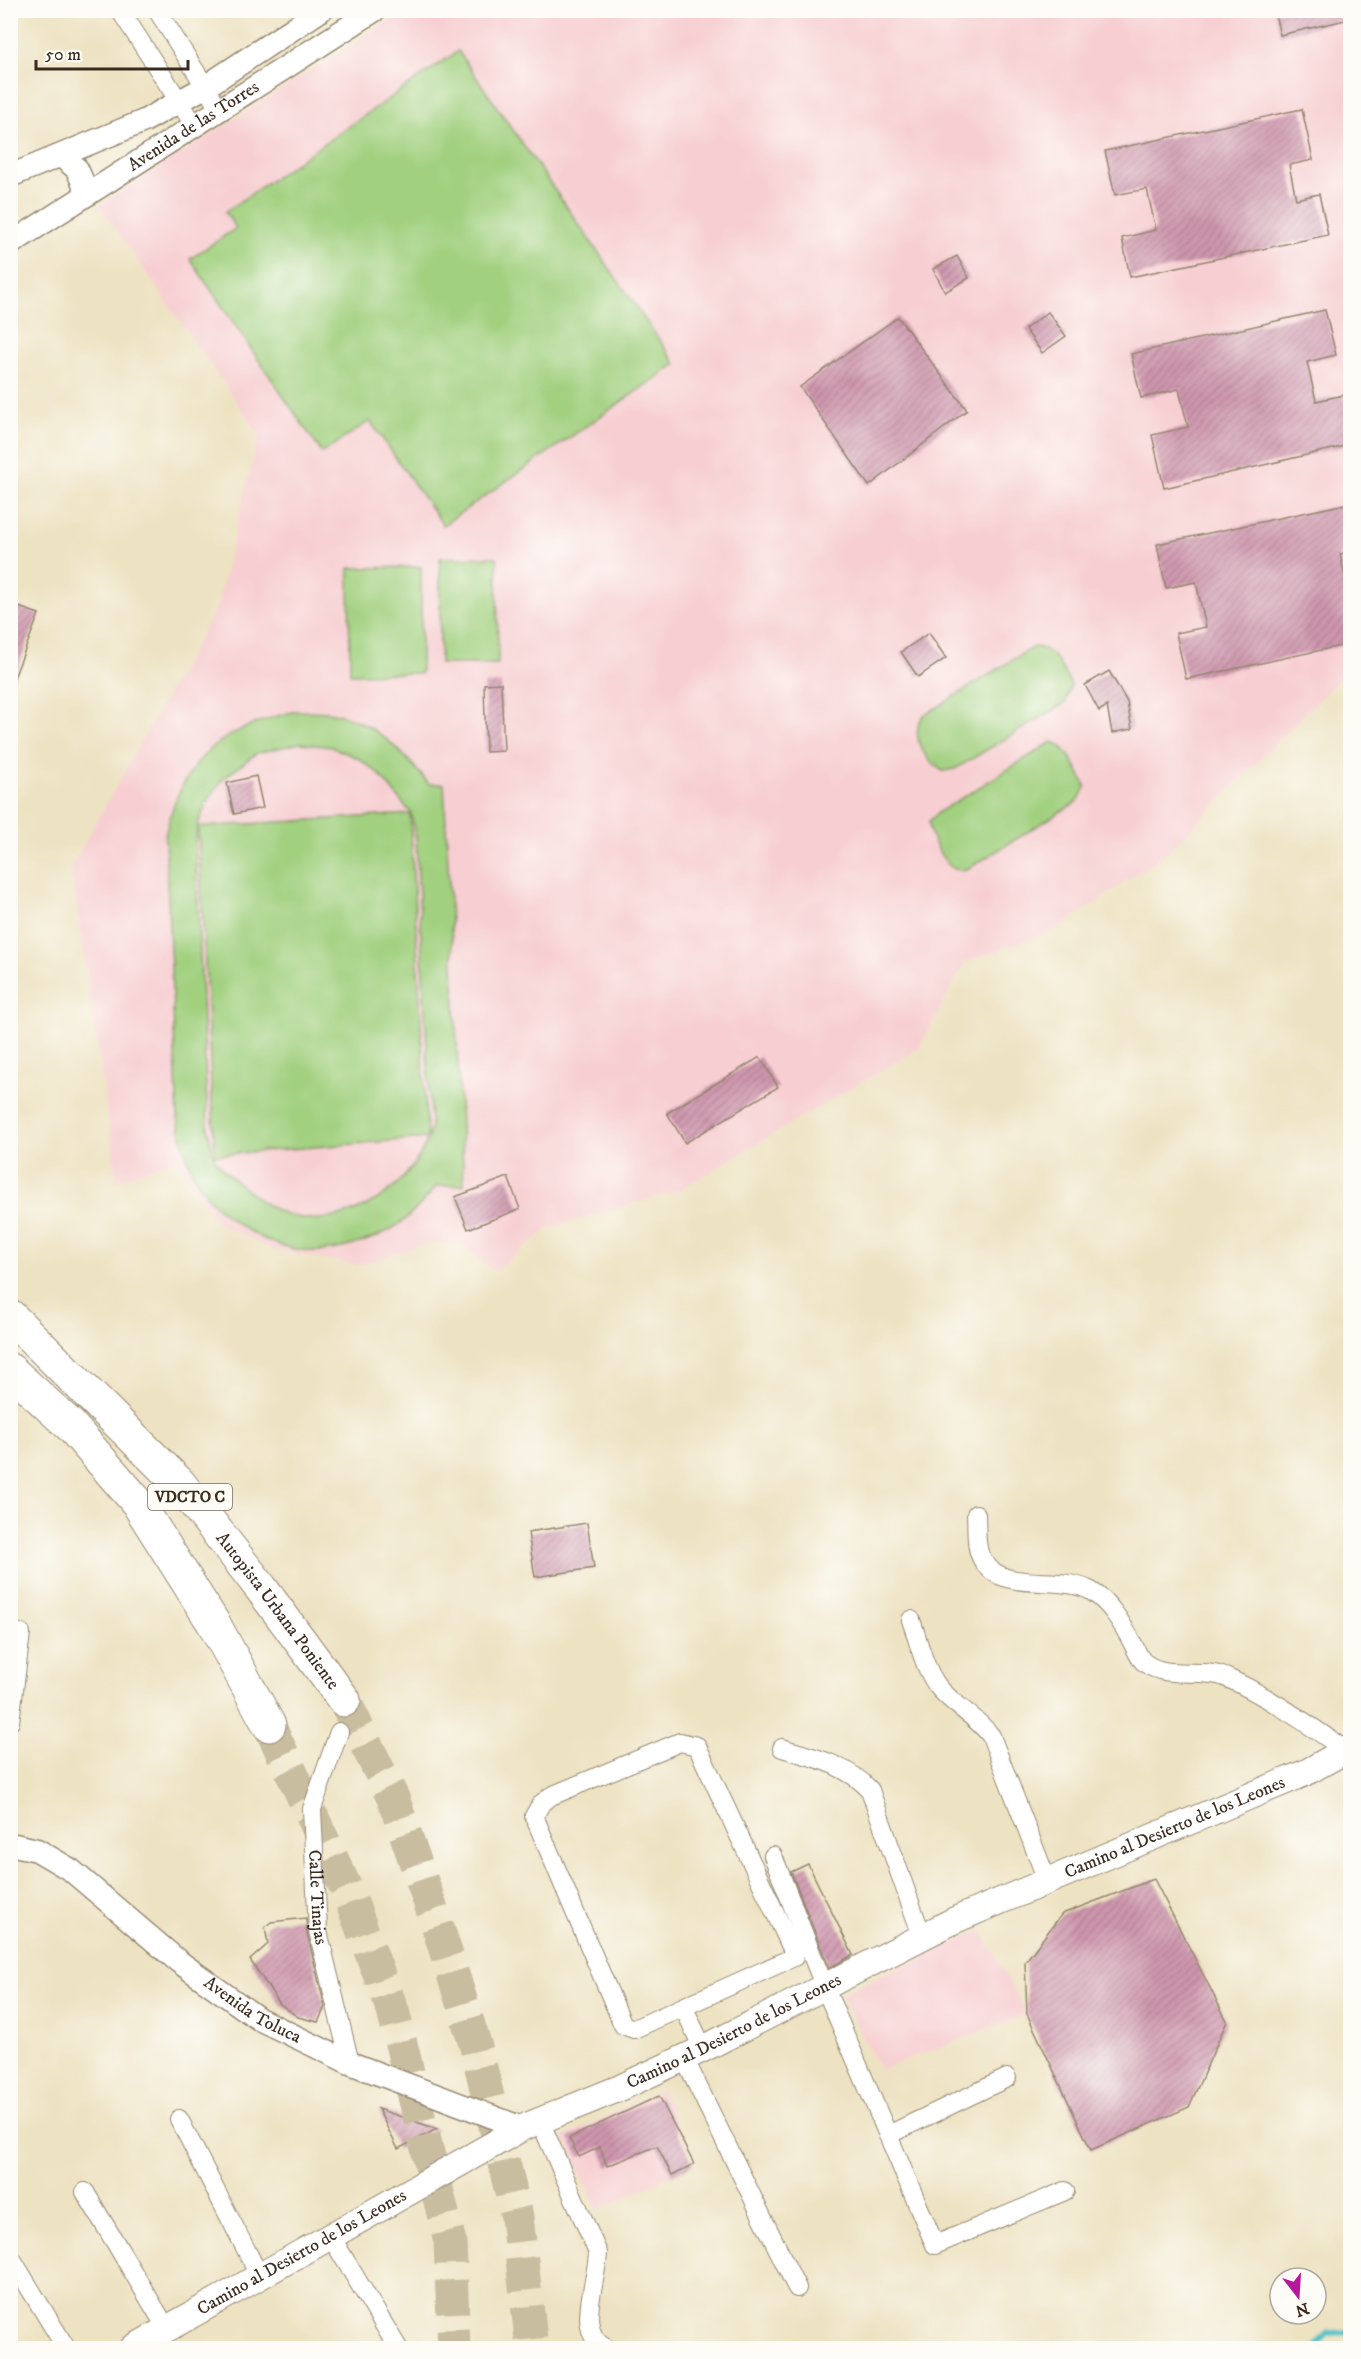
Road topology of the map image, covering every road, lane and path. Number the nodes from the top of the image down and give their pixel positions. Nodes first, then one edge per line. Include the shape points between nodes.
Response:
1 (120, 10) edge
2 (157, 10) edge
3 (321, 10) edge
4 (375, 10) edge
5 (205, 87) junction
6 (179, 101) junction
7 (220, 110) junction
8 (195, 126) junction
9 (61, 156) junction
10 (10, 176) edge
11 (88, 194) junction
12 (10, 244) edge
13 (10, 1316) edge
14 (10, 1371) edge
15 (976, 1514) dead end
16 (911, 1620) dead end
17 (10, 1632) edge
18 (344, 1700) tunnel mouth
19 (10, 1722) edge
20 (269, 1725) tunnel mouth
21 (339, 1732) dead end
22 (782, 1748) dead end
23 (1348, 1749) edge
24 (10, 1844) edge
25 (773, 1856) dead end
26 (1048, 1883) junction
27 (922, 1936) junction
28 (825, 1988) junction
29 (684, 2008) junction
30 (693, 2053) junction
31 (350, 2063) junction
32 (1007, 2078) dead end
33 (180, 2119) dead end
34 (531, 2125) junction
35 (888, 2135) junction
36 (1065, 2191) dead end
37 (85, 2192) dead end
38 (330, 2235) junction
39 (10, 2256) edge
40 (259, 2275) junction
41 (796, 2288) dead end
42 (167, 2329) junction
43 (66, 2349) edge
44 (133, 2349) edge
45 (398, 2349) edge
46 (606, 2349) edge

1 - 6 street
2 - 5 street
3 - 5 street, Avenida de las Torres
4 - 7 street, Avenida de las Torres
5 - 6 street, Avenida de las Torres
5 - 7 street
6 - 8 street
6 - 9 street, Avenida de las Torres via 112,136
7 - 8 street, Avenida de las Torres
8 - 11 street, Avenida de las Torres
9 - 10 street, Avenida de las Torres
9 - 11 street via 77,169
11 - 12 street, Avenida de las Torres
13 - 18 highway, Autopista Urbana Poniente / VDCTO C via 179,1483
14 - 20 highway, VDCTO C via 71,1426 137,1502 214,1624
15 - 23 street via 980,1554 993,1572 1020,1582 1060,1581 1079,1585 1110,1608 1144,1663 1167,1672 1224,1677
16 - 26 street via 939,1688 980,1721 991,1737
17 - 19 street via 21,1633
21 - 31 street, Calle Tinajas via 312,1809 318,1932
22 - 27 street via 837,1765 870,1790
23 - 26 main road, Camino al Desierto de los Leones via 1305,1773
24 - 31 street, Avenida Toluca via 37,1850 70,1869 178,1962 259,2019
25 - 28 street
26 - 27 main road, Camino al Desierto de los Leones
27 - 28 main road, Camino al Desierto de los Leones
28 - 30 main road, Camino al Desierto de los Leones
28 - 35 street
29 - 29 street via 788,1962 794,1953 697,1746 680,1742 551,1796 534,1816 623,2025 634,2029
29 - 30 street
30 - 34 main road, Camino al Desierto de los Leones
30 - 41 street
31 - 34 street, Avenida Toluca
32 - 35 street
33 - 40 street
34 - 38 main road, Camino al Desierto de los Leones
34 - 46 street via 596,2246 597,2272 588,2325 593,2340
35 - 36 street via 935,2245
37 - 42 street
38 - 40 main road, Camino al Desierto de los Leones
38 - 45 street
39 - 43 street
40 - 42 main road, Camino al Desierto de los Leones
42 - 44 main road, Camino al Desierto de los Leones

